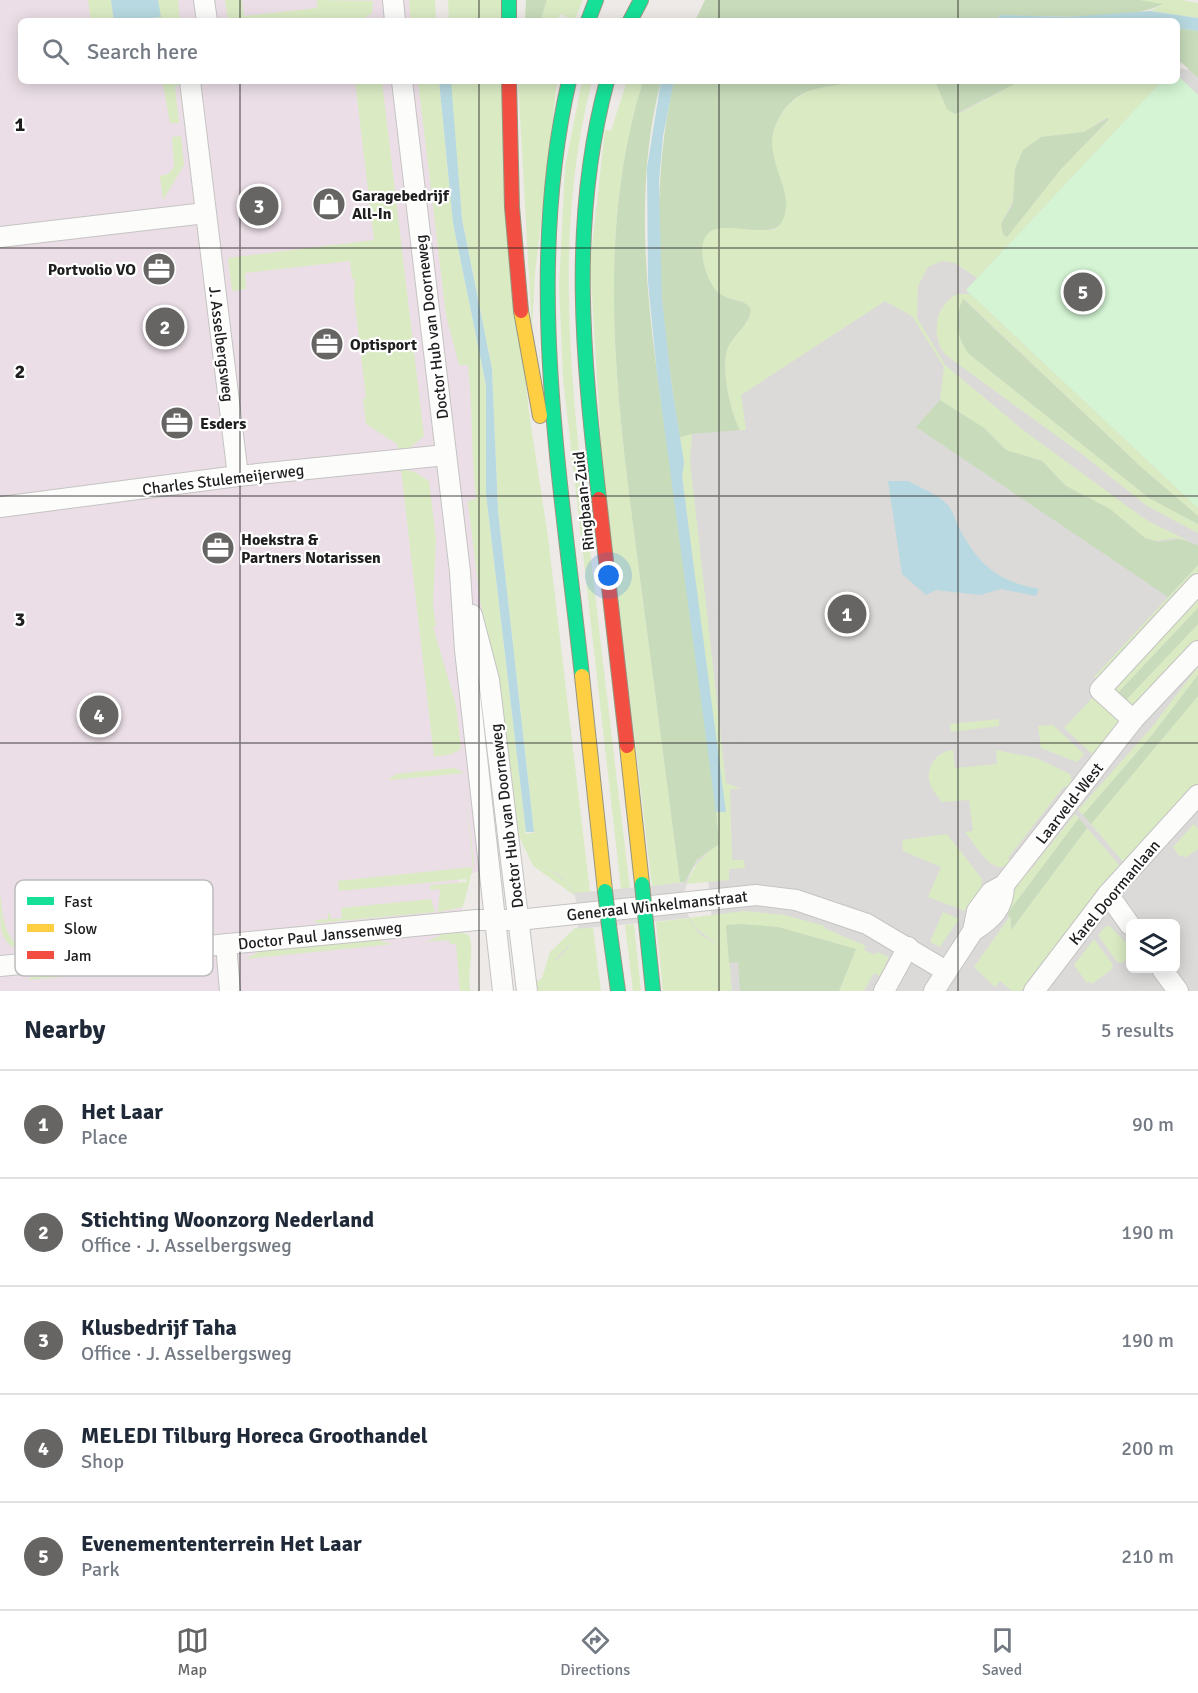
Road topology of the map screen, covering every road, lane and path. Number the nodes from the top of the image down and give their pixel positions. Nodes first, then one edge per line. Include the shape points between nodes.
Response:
1 (204, 0) edge
2 (393, 0) edge
3 (509, 0) edge
4 (596, 0) edge
5 (641, 0) edge
6 (207, 18) edge
7 (395, 18) edge
8 (509, 18) edge
9 (589, 18) edge
10 (632, 18) edge
11 (190, 84) edge
12 (402, 84) edge
13 (509, 84) edge
14 (568, 84) edge
15 (606, 84) edge
16 (206, 213) junction
17 (0, 237) edge
18 (447, 455) junction
19 (238, 476) junction
20 (0, 507) edge
21 (565, 512) junction
22 (460, 572) junction
23 (1198, 585) edge
24 (1198, 651) edge
25 (1133, 720) junction
26 (1198, 795) edge
27 (1108, 894) junction
28 (496, 918) junction
29 (1127, 919) edge
30 (518, 920) junction
31 (226, 944) junction
32 (213, 945) edge
33 (908, 947) junction
34 (15, 965) edge
35 (0, 966) edge
36 (946, 971) junction
37 (1165, 973) edge
38 (230, 991) edge
39 (503, 991) edge
40 (527, 991) edge
41 (618, 991) edge
42 (653, 991) edge
43 (884, 991) edge
44 (934, 991) edge
45 (1034, 991) edge
46 (1178, 991) edge

1 - 6 street
2 - 7 street
3 - 8 main road
4 - 9 main road
5 - 10 main road
11 - 16 street, J. Asselbergsweg
12 - 18 street, Doctor Hub van Doorneweg
13 - 21 main road via 516,236 531,378
14 - 21 main road, Ringbaan-Zuid via 551,183 546,298
15 - 42 main road, Ringbaan-Zuid, bridge via 594,122 586,174 580,292 584,363
16 - 17 street
16 - 19 street, J. Asselbergsweg
18 - 19 street, Charles Stulemeijerweg
18 - 22 street, Doctor Hub van Doorneweg
19 - 20 street, Charles Stulemeijerweg
21 - 41 main road, Ringbaan-Zuid, bridge
22 - 28 street, Doctor Hub van Doorneweg via 465,650
22 - 30 street, Doctor Hub van Doorneweg via 489,680
23 - 25 street via 1100,690
24 - 25 street, Laarveld-West
25 - 36 street, Laarveld-West via 1004,885 1004,902 989,921 973,931
26 - 27 street, Karel Doormanlaan
27 - 29 street
27 - 45 street, Karel Doormanlaan
28 - 30 street, Generaal Winkelmanstraat
28 - 31 street, Doctor Paul Janssenweg
28 - 39 street, Doctor Hub van Doorneweg
30 - 33 street, Generaal Winkelmanstraat via 756,895 826,909 867,924
30 - 40 street, Doctor Hub van Doorneweg
31 - 32 street, Doctor Paul Janssenweg
31 - 38 street
33 - 36 street, Generaal Winkelmanstraat
33 - 43 street
34 - 35 street, Doctor Paul Janssenweg
36 - 44 street, Laarveld-West
37 - 46 street

